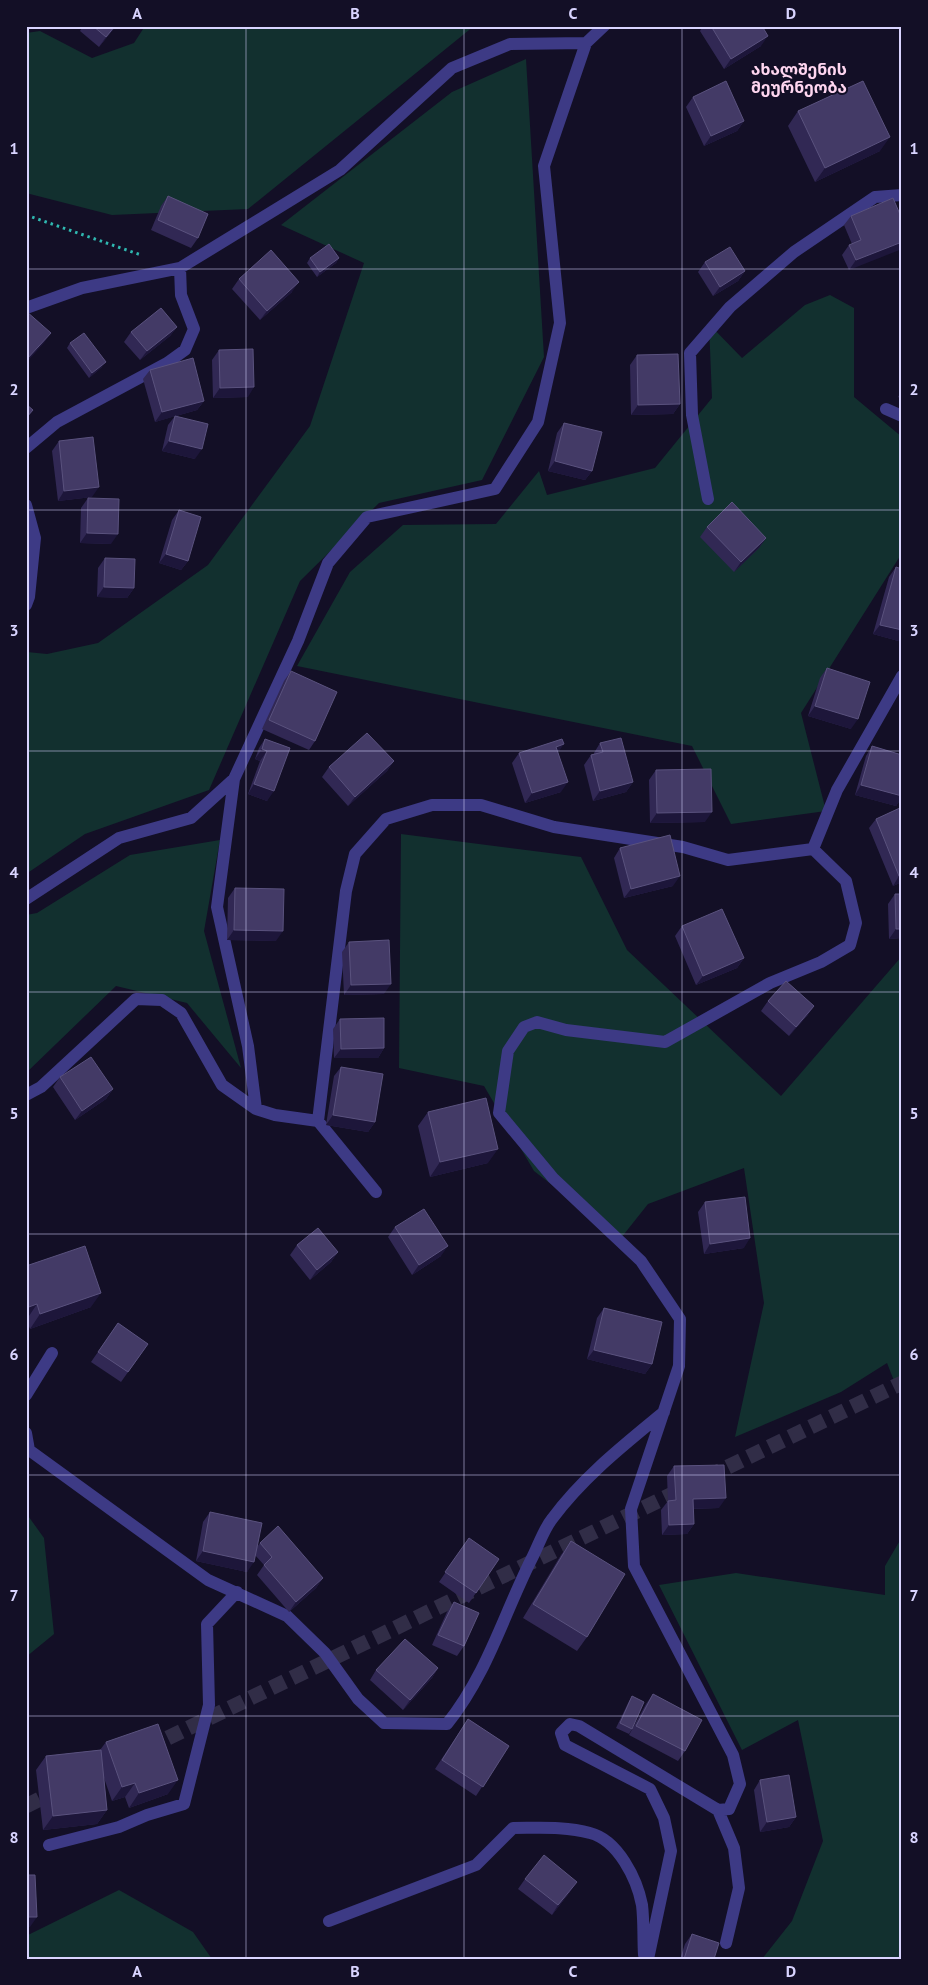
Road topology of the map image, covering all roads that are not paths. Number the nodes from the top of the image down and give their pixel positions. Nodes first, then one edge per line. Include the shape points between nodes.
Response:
1 (604, 26) edge
2 (586, 44) junction
3 (902, 194) edge
4 (180, 268) junction
5 (26, 308) edge
6 (886, 409) dead end
7 (902, 416) edge
8 (26, 448) edge
9 (708, 499) dead end
10 (26, 505) edge
11 (26, 605) edge
12 (902, 676) edge
13 (234, 779) junction
14 (813, 848) junction
15 (26, 899) edge
16 (26, 1095) edge
17 (256, 1109) junction
18 (318, 1121) junction
19 (376, 1192) dead end
20 (52, 1353) dead end
21 (26, 1395) edge
22 (664, 1412) junction
23 (26, 1433) edge
24 (237, 1592) junction
25 (718, 1810) junction
26 (49, 1845) dead end
27 (329, 1921) dead end
28 (726, 1943) dead end
29 (644, 1959) edge
30 (648, 1959) edge

1 - 2 street
2 - 4 street via 510,44 452,68 340,170
2 - 13 street via 544,166 560,324 538,422 495,490 367,517 328,563 298,641
3 - 9 street via 876,197 794,252 730,307 690,353 692,415
4 - 5 street via 82,288
4 - 8 street via 182,296 194,330 185,350 167,363 57,422
6 - 7 street
10 - 11 street via 35,538
12 - 14 street via 837,790
13 - 15 street via 191,818 118,838
13 - 17 street via 217,907 248,1046
14 - 18 street via 728,860 683,847 554,828 481,805 432,805 386,819 355,854 346,891
14 - 22 street via 846,881 856,923 850,945 821,962 770,983 666,1042 566,1030 537,1022 524,1027 508,1051 499,1114 552,1178 641,1261 680,1319 679,1366
16 - 17 street via 41,1087 136,999 162,1000 181,1013 222,1085
17 - 18 street
18 - 19 street
20 - 21 street
22 - 24 street via 602,1463 551,1520 467,1699 447,1724 384,1723 358,1699 325,1653 287,1616
22 - 25 street via 631,1509 634,1566 732,1755 740,1784 729,1809
23 - 24 street via 28,1450 208,1580
24 - 26 street via 207,1624 209,1705 184,1804 119,1827
25 - 28 street via 734,1848 739,1888
25 - 30 street via 579,1726 570,1724 561,1733 565,1745 650,1789 664,1818 671,1851
27 - 29 street via 476,1865 513,1828 551,1828 592,1833 618,1850 642,1905

